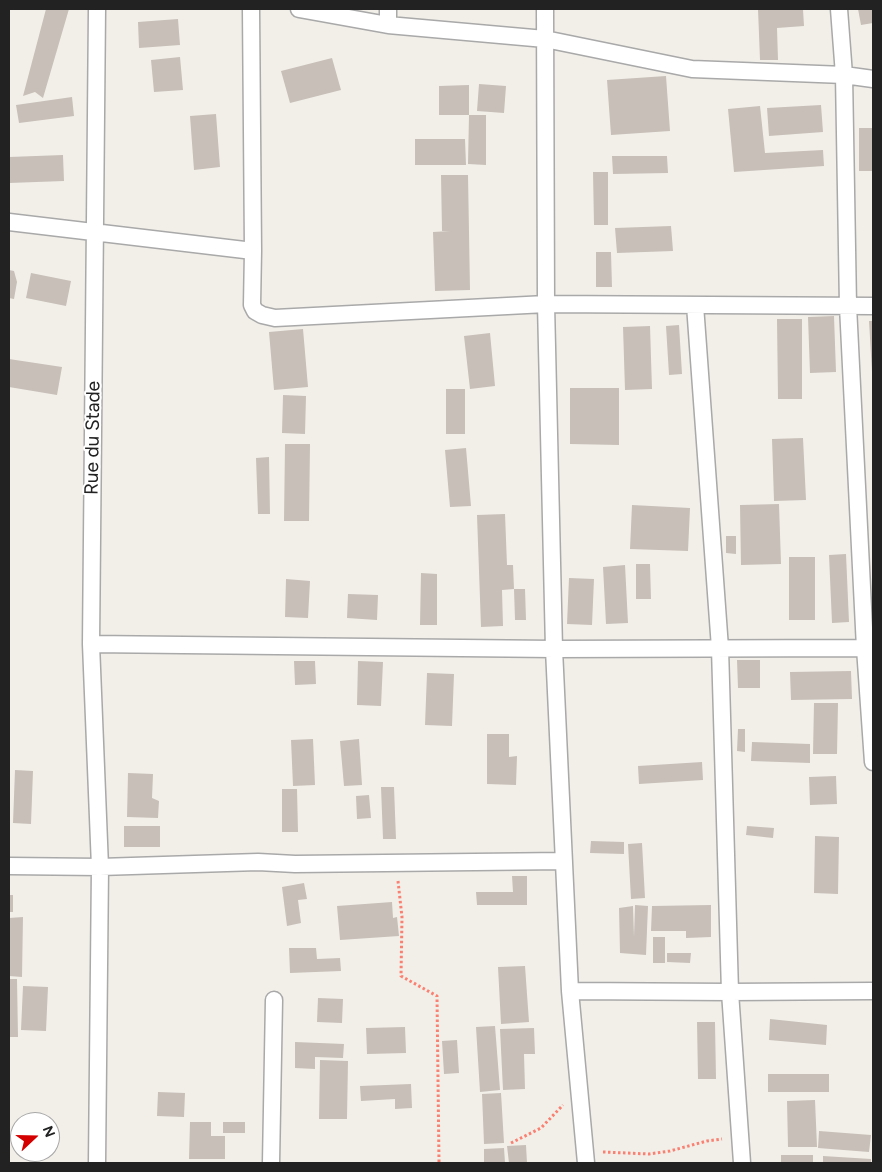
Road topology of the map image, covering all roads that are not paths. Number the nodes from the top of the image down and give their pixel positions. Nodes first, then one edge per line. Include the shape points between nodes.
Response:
1 (97, 9) edge
2 (251, 9) edge
3 (299, 9) edge
4 (388, 9) edge
5 (545, 9) edge
6 (839, 9) edge
7 (388, 26) junction
8 (545, 39) junction
9 (844, 76) junction
10 (873, 78) edge
11 (9, 222) edge
12 (95, 233) junction
13 (253, 251) junction
14 (546, 304) junction
15 (695, 305) junction
16 (848, 306) junction
17 (873, 306) edge
18 (90, 644) junction
19 (720, 648) junction
20 (865, 648) junction
21 (554, 649) junction
22 (873, 762) edge
23 (564, 861) junction
24 (9, 866) edge
25 (100, 867) junction
26 (570, 991) junction
27 (873, 991) edge
28 (730, 992) junction
29 (274, 1000) dead end
30 (586, 1156) edge
31 (97, 1163) edge
32 (271, 1163) edge
33 (742, 1163) edge

1 - 12 street, Rue du Stade
2 - 13 street
3 - 7 street
4 - 7 street
5 - 8 street
6 - 9 street
7 - 8 street
8 - 9 street via 692,69
8 - 14 street
9 - 10 street
9 - 16 street
11 - 12 street
12 - 13 street
12 - 18 street, Rue du Stade
13 - 14 street via 252,305 262,315 275,318
14 - 15 street
14 - 21 street
15 - 16 street
15 - 19 street
16 - 17 street
16 - 20 street
18 - 21 street
18 - 25 street, Rue du Stade
19 - 20 street
19 - 21 street
19 - 28 street
20 - 22 street
21 - 23 street
23 - 25 street via 258,862
23 - 26 street
24 - 25 street
25 - 31 street, Rue du Stade
26 - 28 street
26 - 30 street
27 - 28 street
28 - 33 street
29 - 32 street

